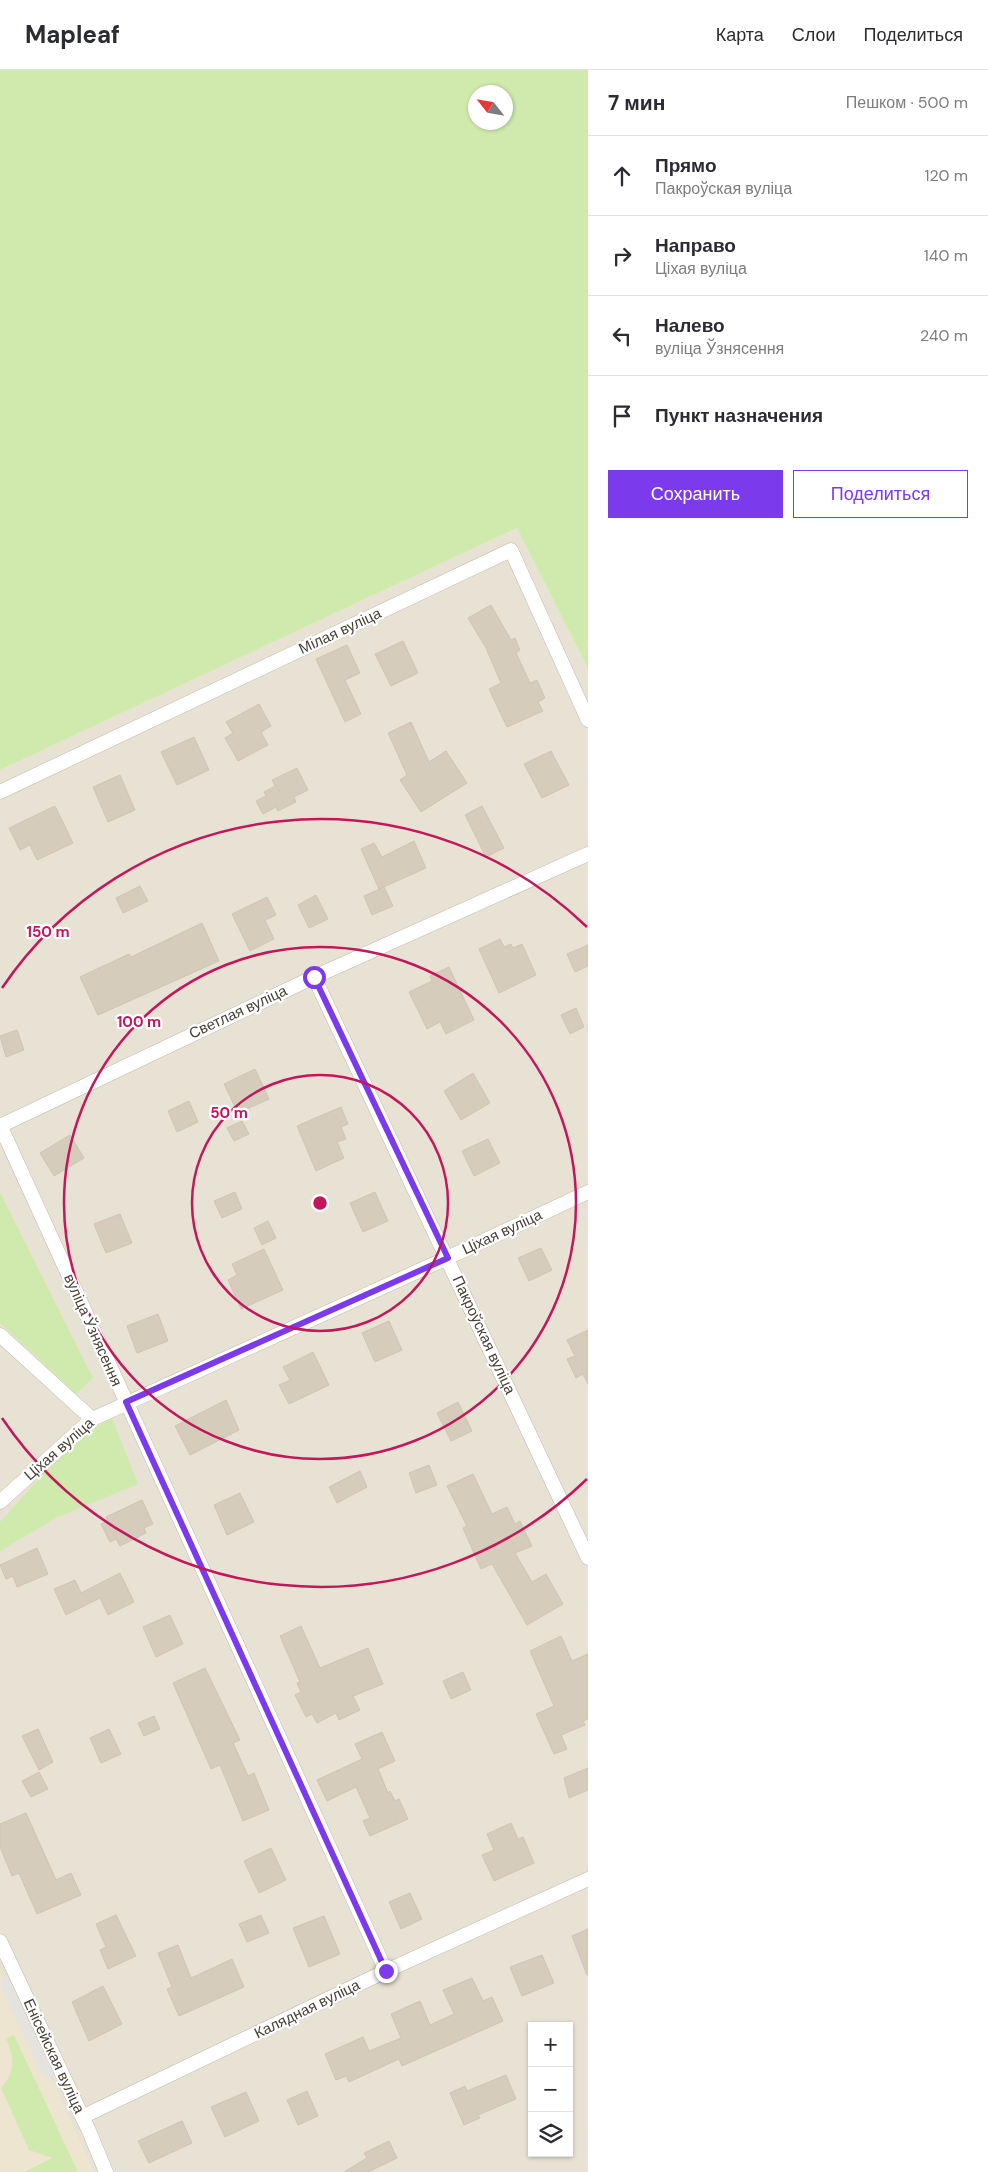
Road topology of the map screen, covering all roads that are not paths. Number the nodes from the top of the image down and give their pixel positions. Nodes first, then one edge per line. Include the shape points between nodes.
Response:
1 (588, 720) edge
2 (0, 792) edge
3 (588, 854) edge
4 (314, 977) junction
5 (0, 1125) edge
6 (588, 1192) edge
7 (448, 1258) junction
8 (0, 1335) edge
9 (126, 1402) junction
10 (92, 1419) junction
11 (0, 1502) edge
12 (588, 1558) edge
13 (588, 1879) edge
14 (0, 1941) edge
15 (386, 1971) junction
16 (82, 2117) junction
17 (106, 2172) edge

1 - 2 street, Мілая вуліца via 511,550
3 - 4 street, Светлая вуліца
4 - 5 street, Светлая вуліца
4 - 7 street, Пакроўская вуліца
5 - 9 street, вуліца Ўзнясення
6 - 7 street, Ціхая вуліца
7 - 9 street, Ціхая вуліца
7 - 12 street, Пакроўская вуліца
8 - 10 street
9 - 10 street, Ціхая вуліца
9 - 15 street, вуліца Ўзнясення
10 - 11 street, Ціхая вуліца
13 - 15 street, Калядная вуліца
14 - 16 street, Енісейская вуліца
15 - 16 street, Калядная вуліца
16 - 17 street, Енісейская вуліца

